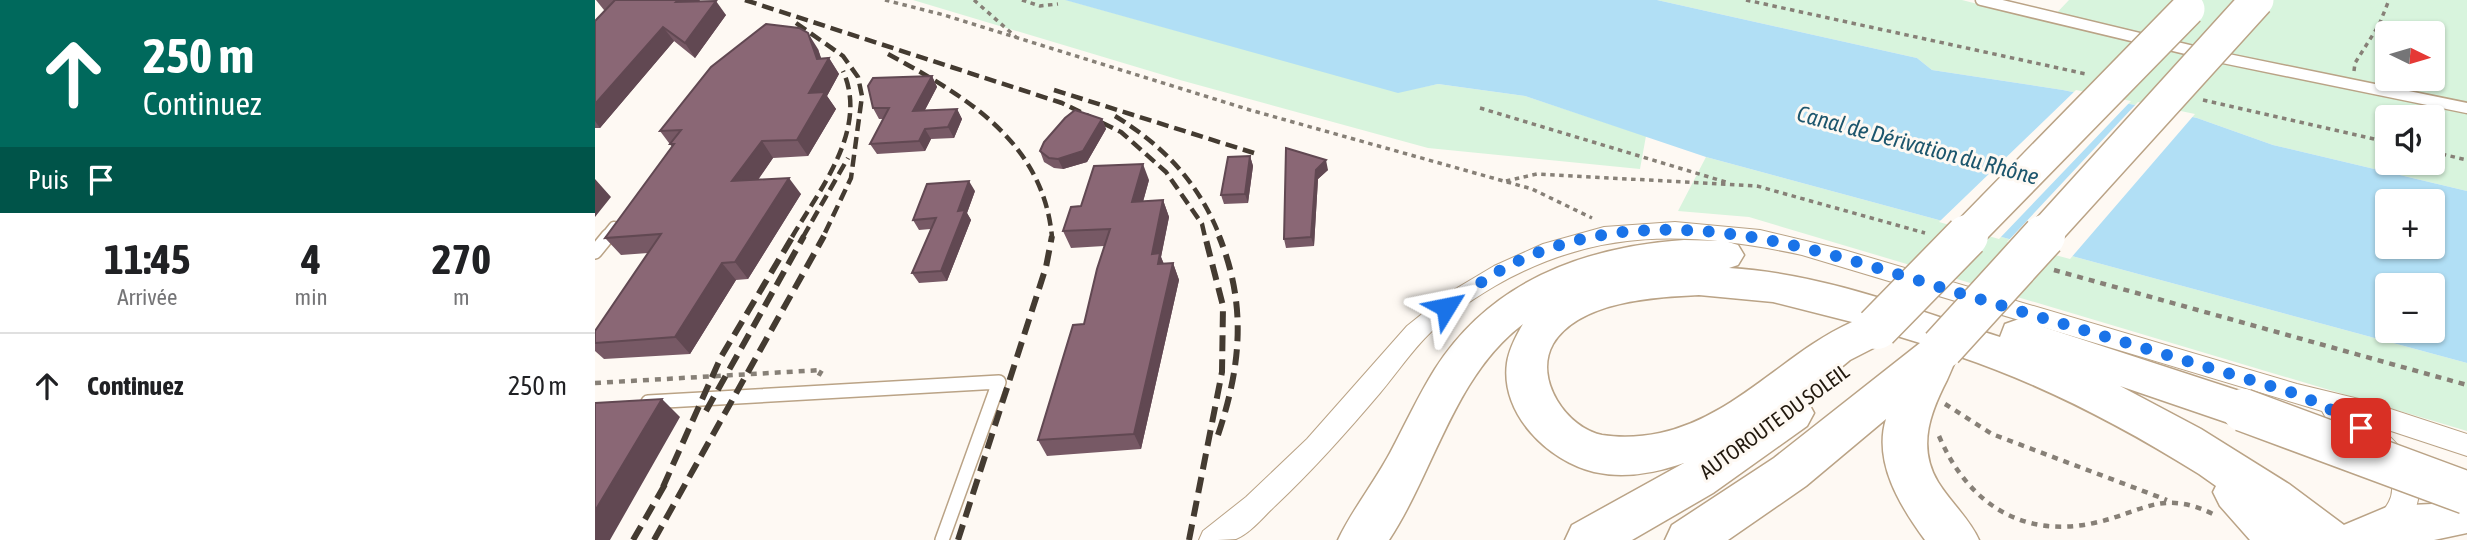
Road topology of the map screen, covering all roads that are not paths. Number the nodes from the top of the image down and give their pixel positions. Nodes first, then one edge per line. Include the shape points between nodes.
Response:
1 (1981, 0) edge
2 (2196, 0) edge
3 (2257, 0) edge
4 (2467, 108) edge
5 (619, 221) edge
6 (595, 252) edge
7 (1877, 328) junction
8 (1942, 348) junction
9 (2297, 394) junction
10 (636, 403) edge
11 (2467, 445) edge
12 (2196, 450) junction
13 (2467, 493) edge
14 (2467, 515) edge
15 (2372, 532) edge
16 (942, 540) edge
17 (1213, 540) edge
18 (1362, 540) edge
19 (1589, 540) edge
20 (1689, 540) edge
21 (1955, 540) edge
22 (2277, 540) edge
23 (2327, 540) edge

1 - 4 lane via 2126,37
2 - 7 highway, AUTOROUTE DU SOLEIL, bridge
3 - 8 highway, bridge
5 - 6 lane
7 - 12 highway via 1836,348 1789,387 1726,426 1662,453 1607,456 1583,448 1559,434 1539,412 1527,377 1529,352 1539,332 1580,303 1652,282 1730,281 1854,307 1999,352 2096,394
7 - 19 highway, AUTOROUTE DU SOLEIL via 1857,360 1781,421 1697,479
8 - 20 highway via 1790,472
8 - 21 highway via 1909,412 1905,447 1917,490
9 - 11 street
9 - 15 street via 2349,419 2395,460 2406,481 2405,503 2399,515
9 - 17 street via 1782,243 1725,232 1620,232 1539,253 1500,270 1429,320 1313,452
10 - 16 lane via 999,382
12 - 22 highway
12 - 23 highway
13 - 18 highway, bridge via 2044,343 1786,266 1711,254 1643,256 1599,265 1554,282 1492,326 1451,379 1386,505
14 - 15 street

